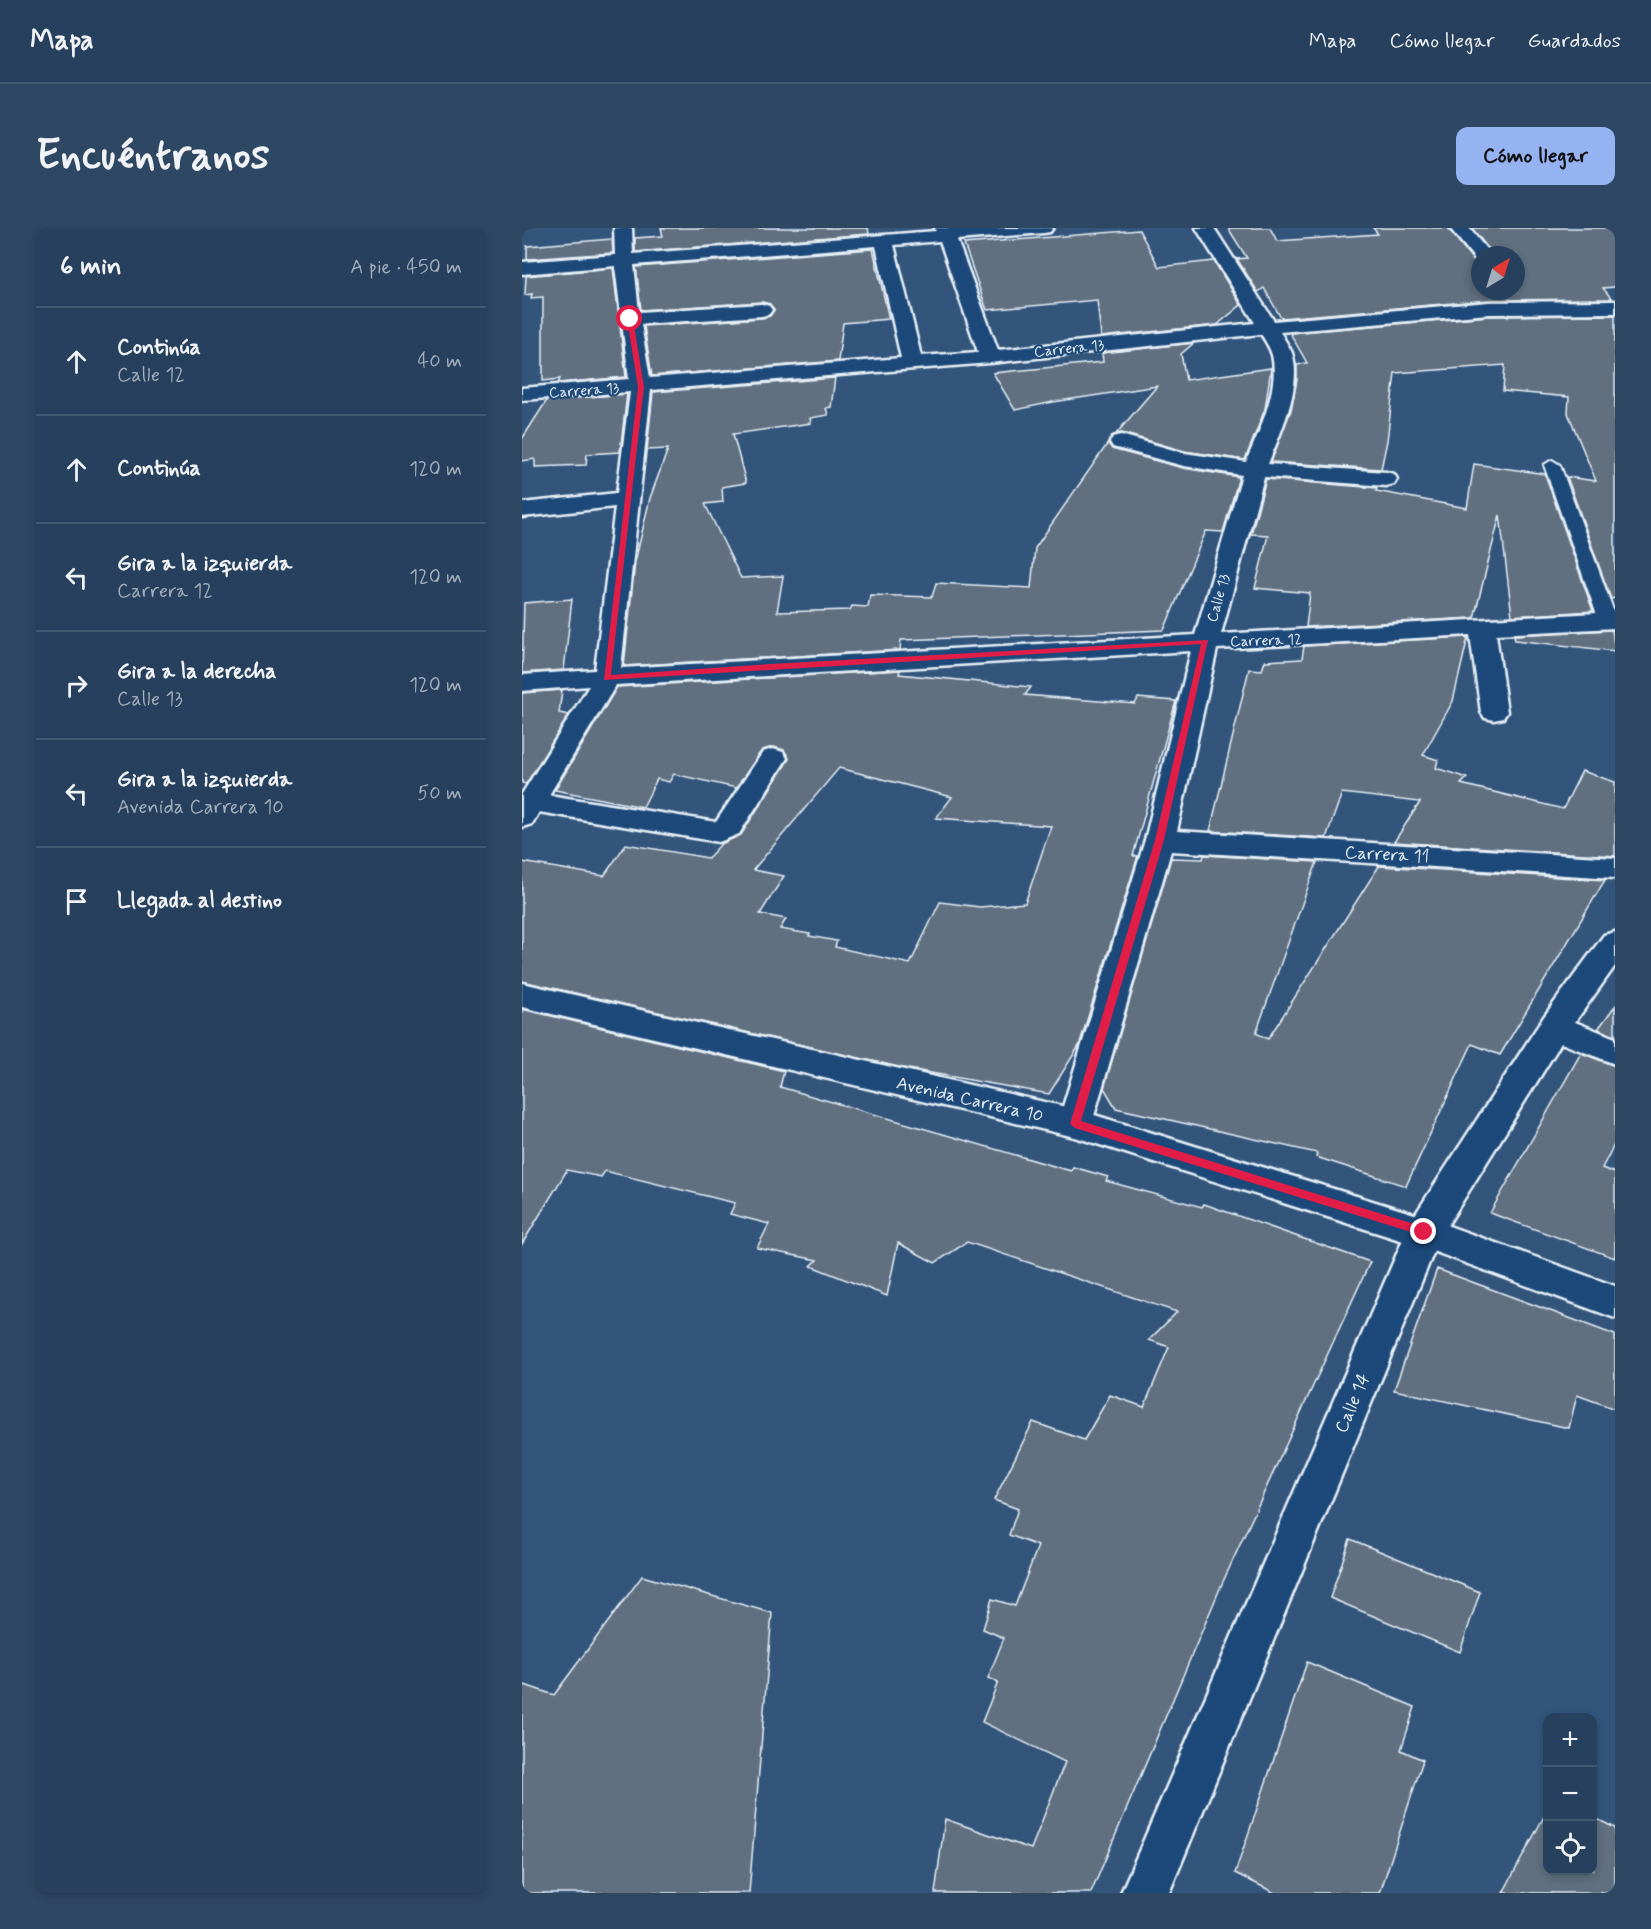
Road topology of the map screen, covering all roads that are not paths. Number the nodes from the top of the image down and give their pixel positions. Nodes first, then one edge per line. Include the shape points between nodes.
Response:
1 (623, 228) edge
2 (1044, 228) edge
3 (1205, 228) edge
4 (1459, 228) edge
5 (946, 232) edge
6 (892, 237) edge
7 (1474, 246) edge
8 (624, 261) junction
9 (522, 268) edge
10 (1519, 300) edge
11 (1615, 307) edge
12 (1526, 308) junction
13 (762, 309) dead end
14 (630, 319) junction
15 (1267, 326) junction
16 (990, 357) junction
17 (914, 364) junction
18 (641, 387) junction
19 (522, 394) edge
20 (1121, 442) dead end
21 (1552, 465) dead end
22 (1255, 468) junction
23 (1386, 479) dead end
24 (627, 499) junction
25 (522, 510) edge
26 (1613, 626) edge
27 (1482, 628) junction
28 (1206, 642) junction
29 (607, 678) junction
30 (522, 683) edge
31 (1494, 712) dead end
32 (773, 758) dead end
33 (527, 810) edge
34 (1160, 840) junction
35 (1615, 868) edge
36 (1615, 943) edge
37 (522, 995) edge
38 (1554, 1027) junction
39 (1615, 1051) edge
40 (1075, 1124) junction
41 (1424, 1232) junction
42 (1615, 1302) edge
43 (1145, 1893) edge

1 - 8 street
2 - 5 street
3 - 15 street, Calle 13
4 - 7 street
5 - 6 street
5 - 16 street
6 - 8 street
6 - 17 street
8 - 9 street
8 - 14 street
10 - 12 street
11 - 12 street, Carrera 13
12 - 15 street, Carrera 13
13 - 14 street
14 - 18 street
15 - 16 street, Carrera 13
15 - 22 street, Calle 13 via 1282,354 1284,378 1274,422
16 - 17 street, Carrera 13
17 - 18 street, Carrera 13
18 - 19 street, Carrera 13
18 - 24 street
20 - 22 street via 1151,453
21 - 26 lane
22 - 23 street
22 - 28 street, Calle 13
24 - 25 street
24 - 29 street
26 - 27 street, Carrera 12
27 - 28 street, Carrera 12
27 - 31 street
28 - 29 street, Carrera 12
28 - 34 street, Calle 13
29 - 30 street, Carrera 12
29 - 33 street
32 - 33 street via 729,827 719,832
34 - 35 street, Carrera 11
34 - 40 street, Calle 13
36 - 38 street, Calle 14
37 - 40 street, Avenida Carrera 10
38 - 39 street
38 - 41 street, Calle 14
40 - 41 street, Avenida Carrera 10
41 - 42 street, Avenida Carrera 10
41 - 43 street, Calle 14

